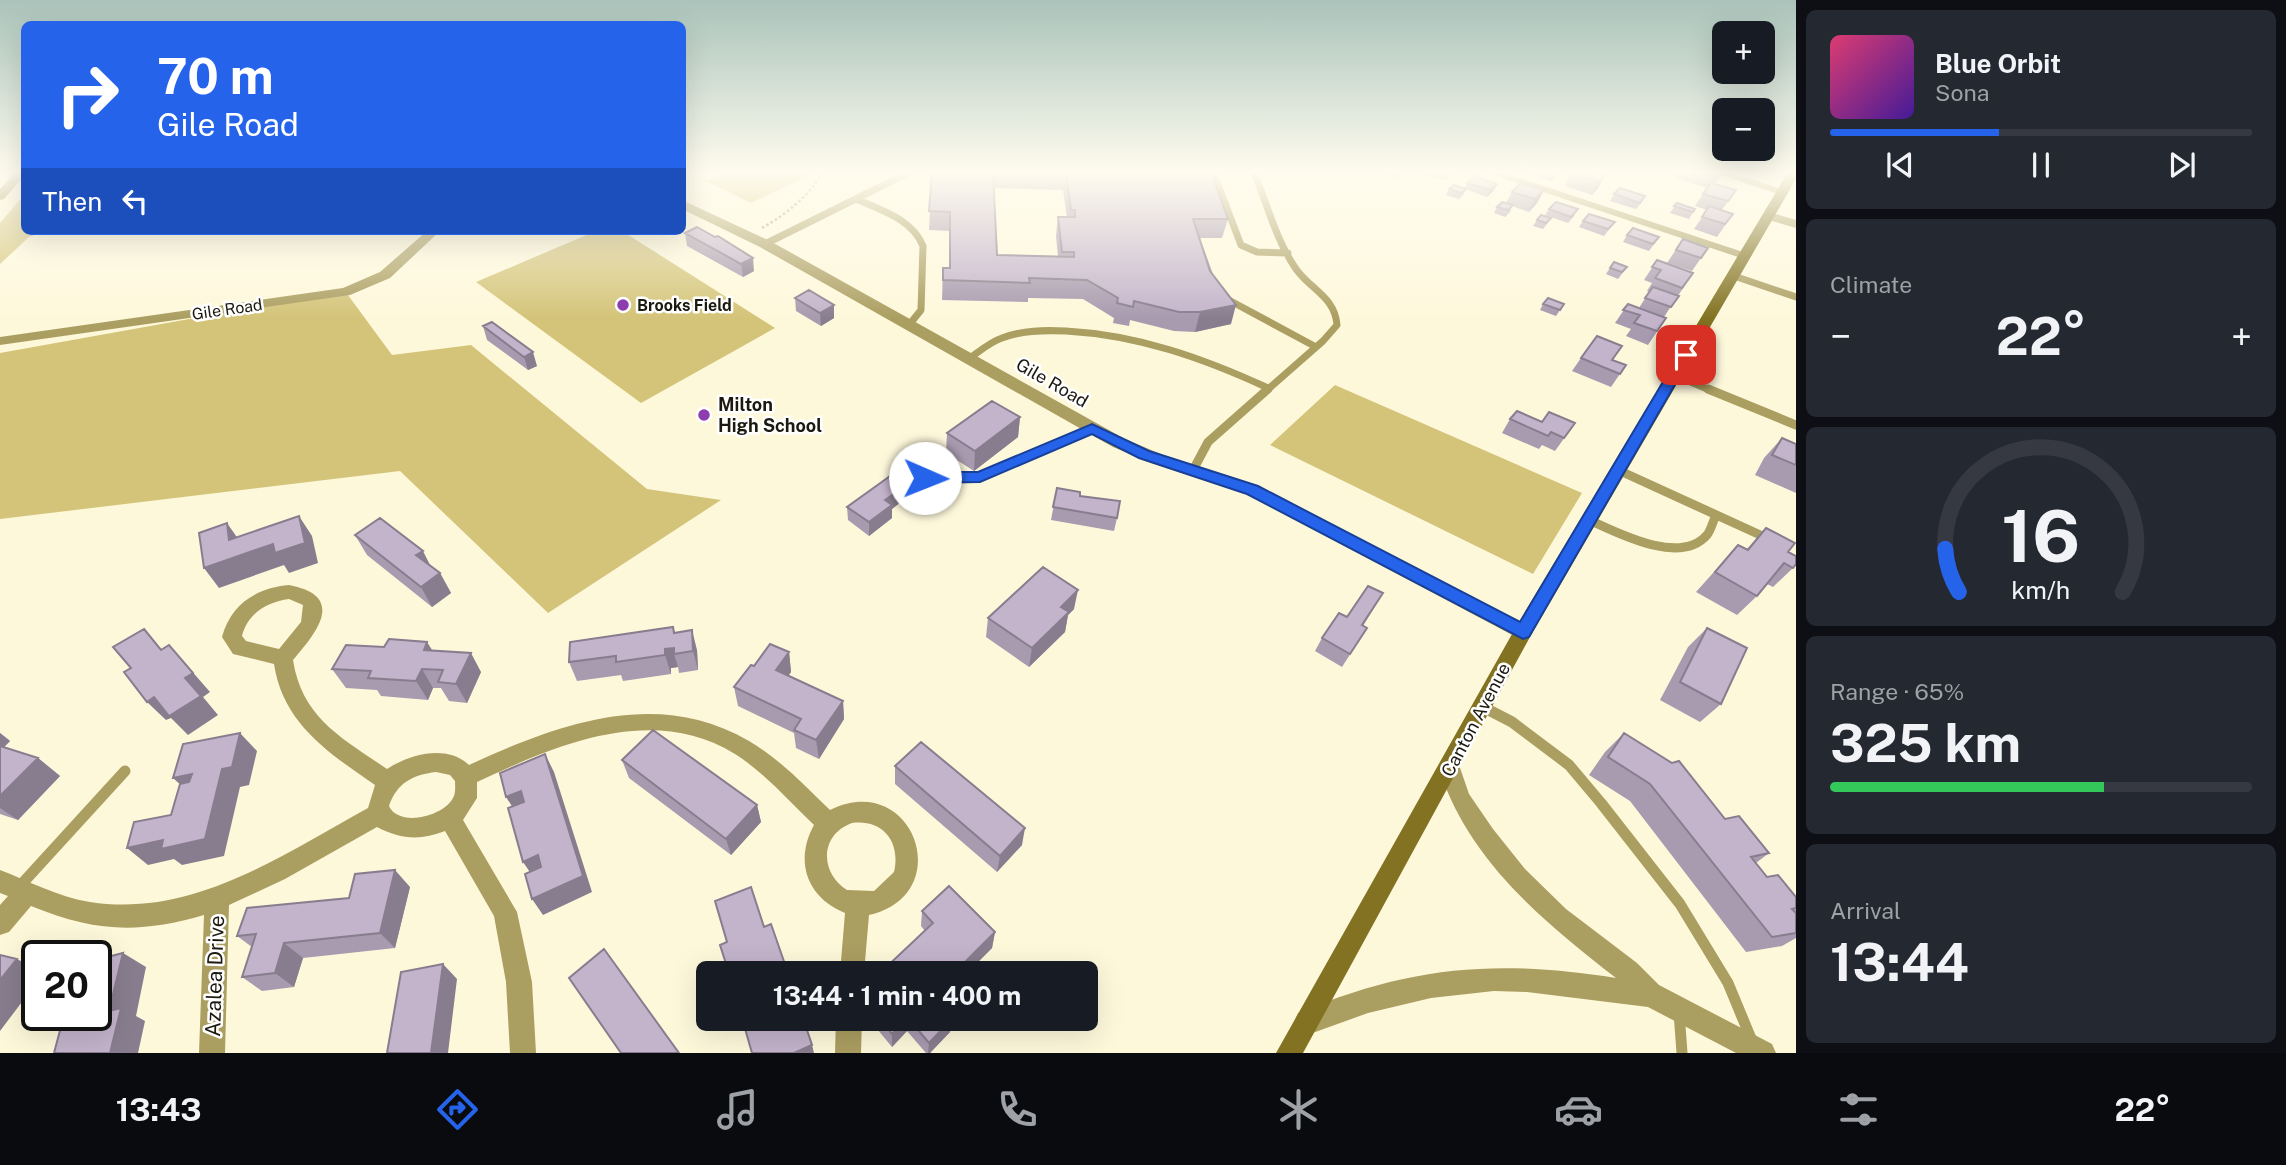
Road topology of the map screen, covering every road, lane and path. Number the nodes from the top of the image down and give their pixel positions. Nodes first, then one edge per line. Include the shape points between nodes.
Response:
1 (718, 221) edge
2 (770, 221) edge
3 (811, 221) edge
4 (899, 221) edge
5 (1232, 221) edge
6 (1275, 221) edge
7 (1642, 221) edge
8 (1766, 221) edge
9 (430, 235) edge
10 (748, 235) junction
11 (765, 244) junction
12 (1288, 253) junction
13 (1746, 255) junction
14 (1734, 276) junction
15 (1217, 289) edge
16 (1796, 297) edge
17 (909, 325) junction
18 (0, 341) edge
19 (1316, 347) junction
20 (970, 358) junction
21 (1674, 375) junction
22 (1268, 388) junction
23 (1796, 425) edge
24 (1092, 428) junction
25 (1193, 470) junction
26 (1618, 470) junction
27 (925, 478) dead end
28 (1716, 515) junction
29 (1589, 520) junction
30 (1780, 544) edge
31 (1523, 632) junction
32 (284, 658) dead end
33 (1483, 707) junction
34 (1450, 769) junction
35 (125, 771) dead end
36 (466, 777) junction
37 (388, 782) junction
38 (380, 813) junction
39 (449, 817) junction
40 (830, 825) junction
41 (15, 887) edge
42 (217, 899) junction
43 (858, 904) junction
44 (0, 923) edge
45 (853, 961) edge
46 (1650, 994) junction
47 (1679, 1011) junction
48 (1307, 1022) junction
49 (849, 1031) edge
50 (1759, 1052) edge
51 (212, 1053) edge
52 (523, 1053) edge
53 (848, 1053) edge
54 (1289, 1053) edge
55 (1682, 1053) edge

1 - 10 street, Gile Road
2 - 10 path
3 - 11 lane
4 - 17 lane via 921,238 923,246 921,310
5 - 12 lane via 1241,245 1257,252
6 - 12 lane
7 - 13 street
8 - 13 main road, Canton Avenue
9 - 18 street, Gile Road via 398,268 355,289
10 - 11 street, Gile Road
11 - 17 street, Gile Road
12 - 19 lane via 1298,272 1325,296 1337,317 1335,329
13 - 14 main road, Canton Avenue
14 - 16 lane
14 - 21 main road, Canton Avenue
15 - 19 lane
17 - 20 street, Gile Road
19 - 22 lane
20 - 22 lane via 1010,335 1102,333 1167,346
20 - 24 street, Gile Road
21 - 23 lane
21 - 26 main road, Canton Avenue
22 - 25 lane via 1208,442
24 - 25 street, Gile Road via 1144,454
24 - 27 lane via 980,477
25 - 31 street, Gile Road via 1265,496
26 - 28 lane
26 - 29 main road, Canton Avenue
28 - 29 lane via 1706,535 1695,544 1661,548
28 - 30 lane
29 - 31 main road, Canton Avenue
31 - 33 main road, Canton Avenue
32 - 37 street via 290,694 305,719
33 - 34 main road, Canton Avenue
33 - 50 lane via 1512,722 1569,765 1601,803 1680,904 1728,983
34 - 46 street via 1460,799 1517,877 1558,918
34 - 48 main road, Canton Avenue
35 - 41 lane
36 - 37 street via 451,765 428,763 405,769
36 - 39 street via 465,797
36 - 40 street via 592,727 645,720 680,722 743,748
37 - 38 street via 379,800
38 - 39 street via 387,823 411,829
38 - 42 street
39 - 52 street via 505,912 519,982
40 - 43 street via 815,848 815,872 829,893
40 - 43 street via 851,814 875,814 895,826 906,845 908,860 900,883 883,898
41 - 42 street via 89,914 131,918 174,913
41 - 44 street
42 - 51 street, Azalea Drive
43 - 45 street
46 - 47 street
46 - 48 street via 1525,979 1465,980 1377,997
47 - 50 street
47 - 55 lane
48 - 54 main road, Canton Avenue
49 - 53 street

